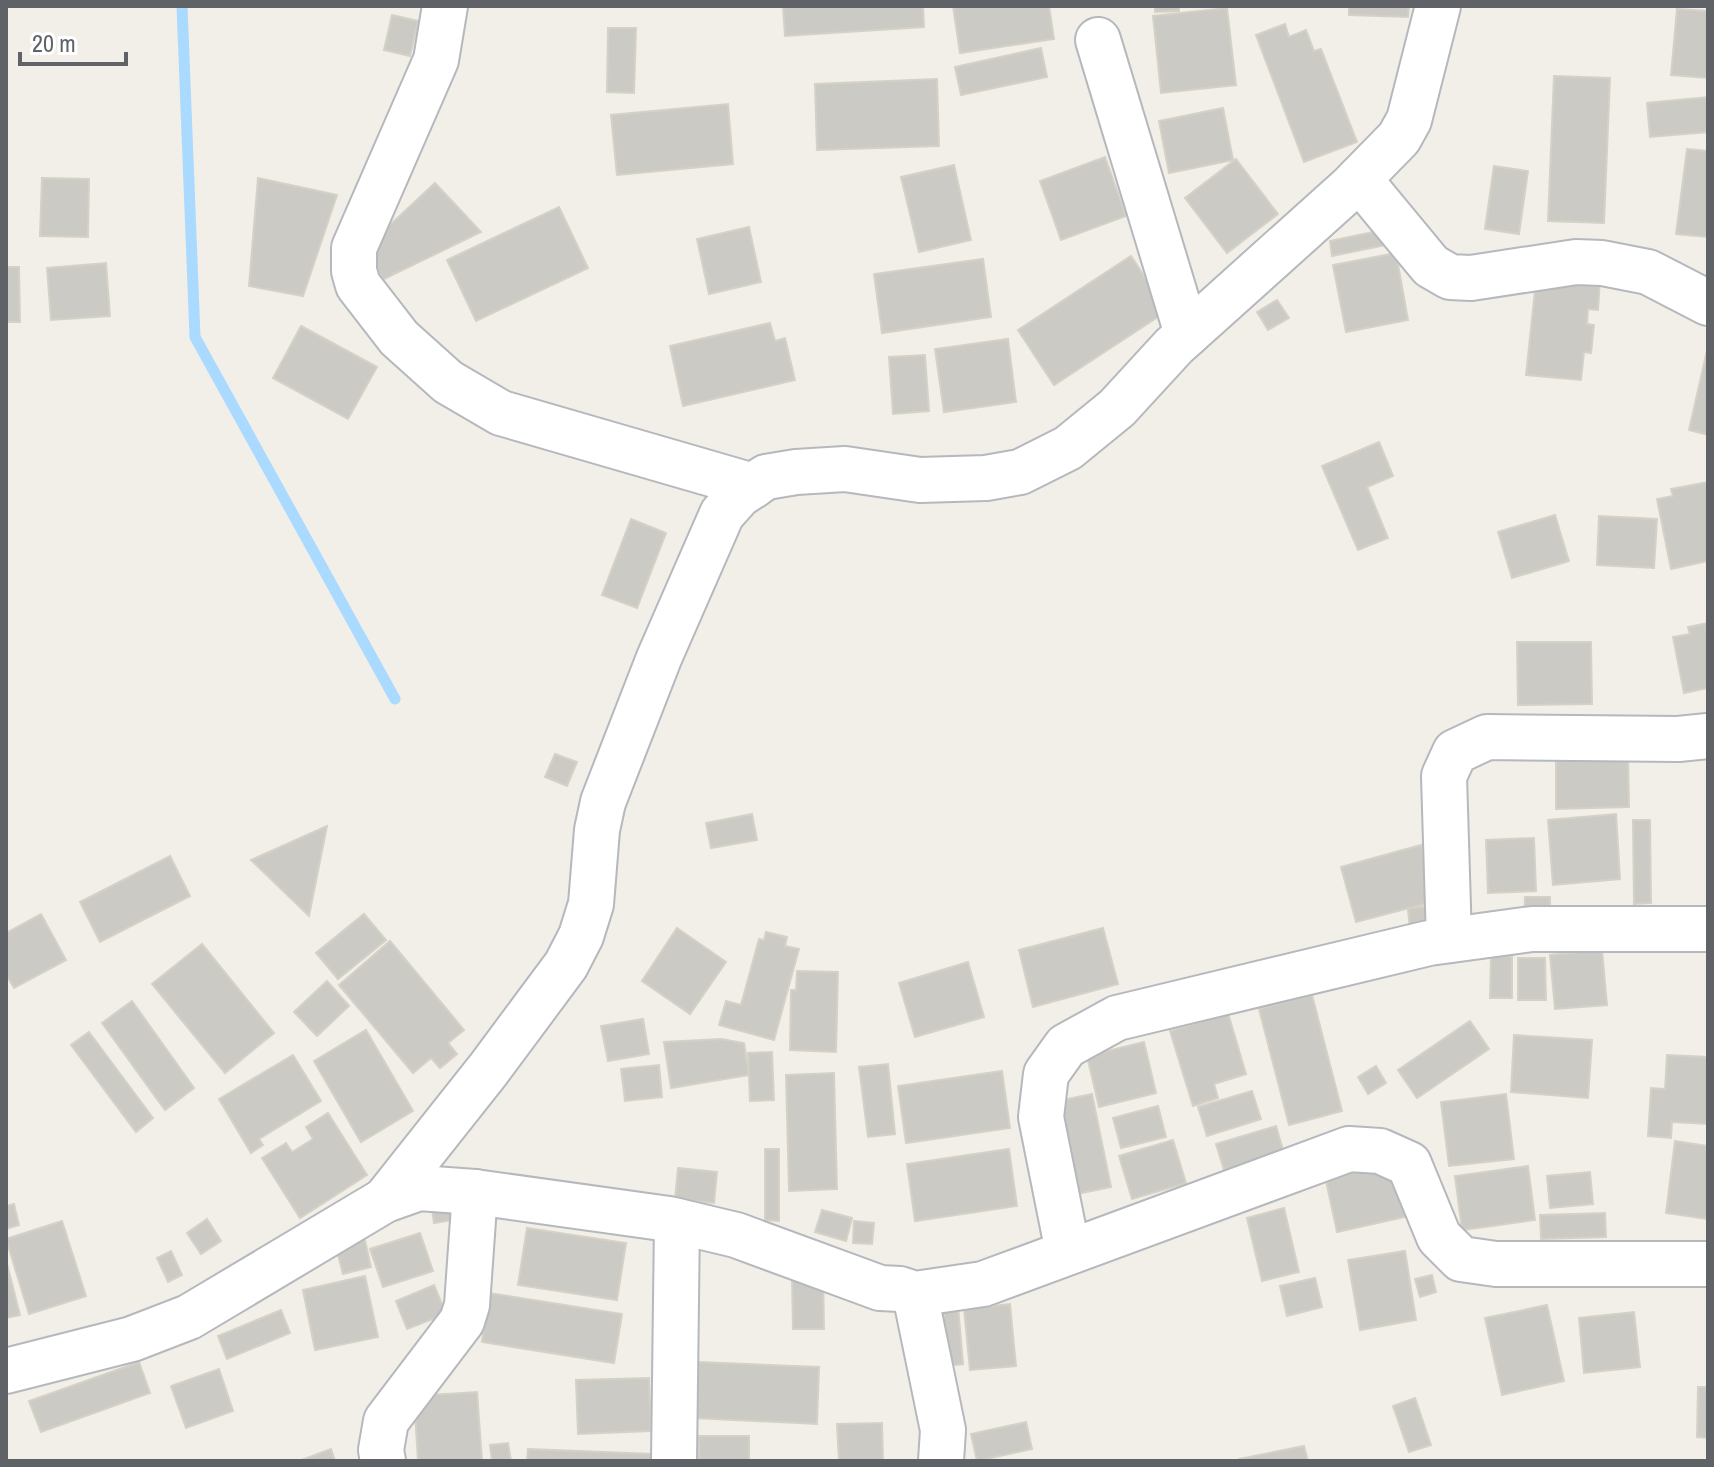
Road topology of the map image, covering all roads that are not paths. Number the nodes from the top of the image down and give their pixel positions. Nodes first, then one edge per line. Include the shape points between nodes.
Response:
1 (445, 6) edge
2 (1438, 6) edge
3 (1098, 40) dead end
4 (1359, 179) junction
5 (1708, 303) edge
6 (1187, 334) junction
7 (753, 486) junction
8 (1708, 736) edge
9 (1708, 929) edge
10 (1449, 940) junction
11 (475, 1192) junction
12 (385, 1200) junction
13 (677, 1221) junction
14 (1068, 1252) junction
15 (1708, 1264) edge
16 (915, 1294) junction
17 (6, 1371) edge
18 (383, 1461) edge
19 (674, 1461) edge
20 (941, 1461) edge

1 - 7 street via 436,60 354,248 358,285 399,338 448,382 501,413
2 - 4 street via 1409,120 1399,138
3 - 6 street
4 - 5 street via 1431,266 1450,277 1602,263 1648,272
4 - 6 street
6 - 7 street via 1117,408 1068,448 1020,472 920,480 845,469 766,477
7 - 12 street via 722,514 603,802 591,904 581,936 566,965
8 - 10 street via 1487,737 1455,752 1444,776
9 - 10 street via 1532,929
10 - 14 street via 1117,1018 1066,1046 1046,1074 1041,1117
11 - 12 street via 419,1188
11 - 13 street
11 - 18 street via 465,1313 386,1421
12 - 17 street via 189,1317 132,1339
13 - 16 street via 736,1235 880,1288
13 - 19 street
14 - 15 street via 1349,1149 1380,1151 1409,1164 1439,1237 1461,1259 1496,1264
14 - 16 street via 983,1284
16 - 20 street via 943,1430

